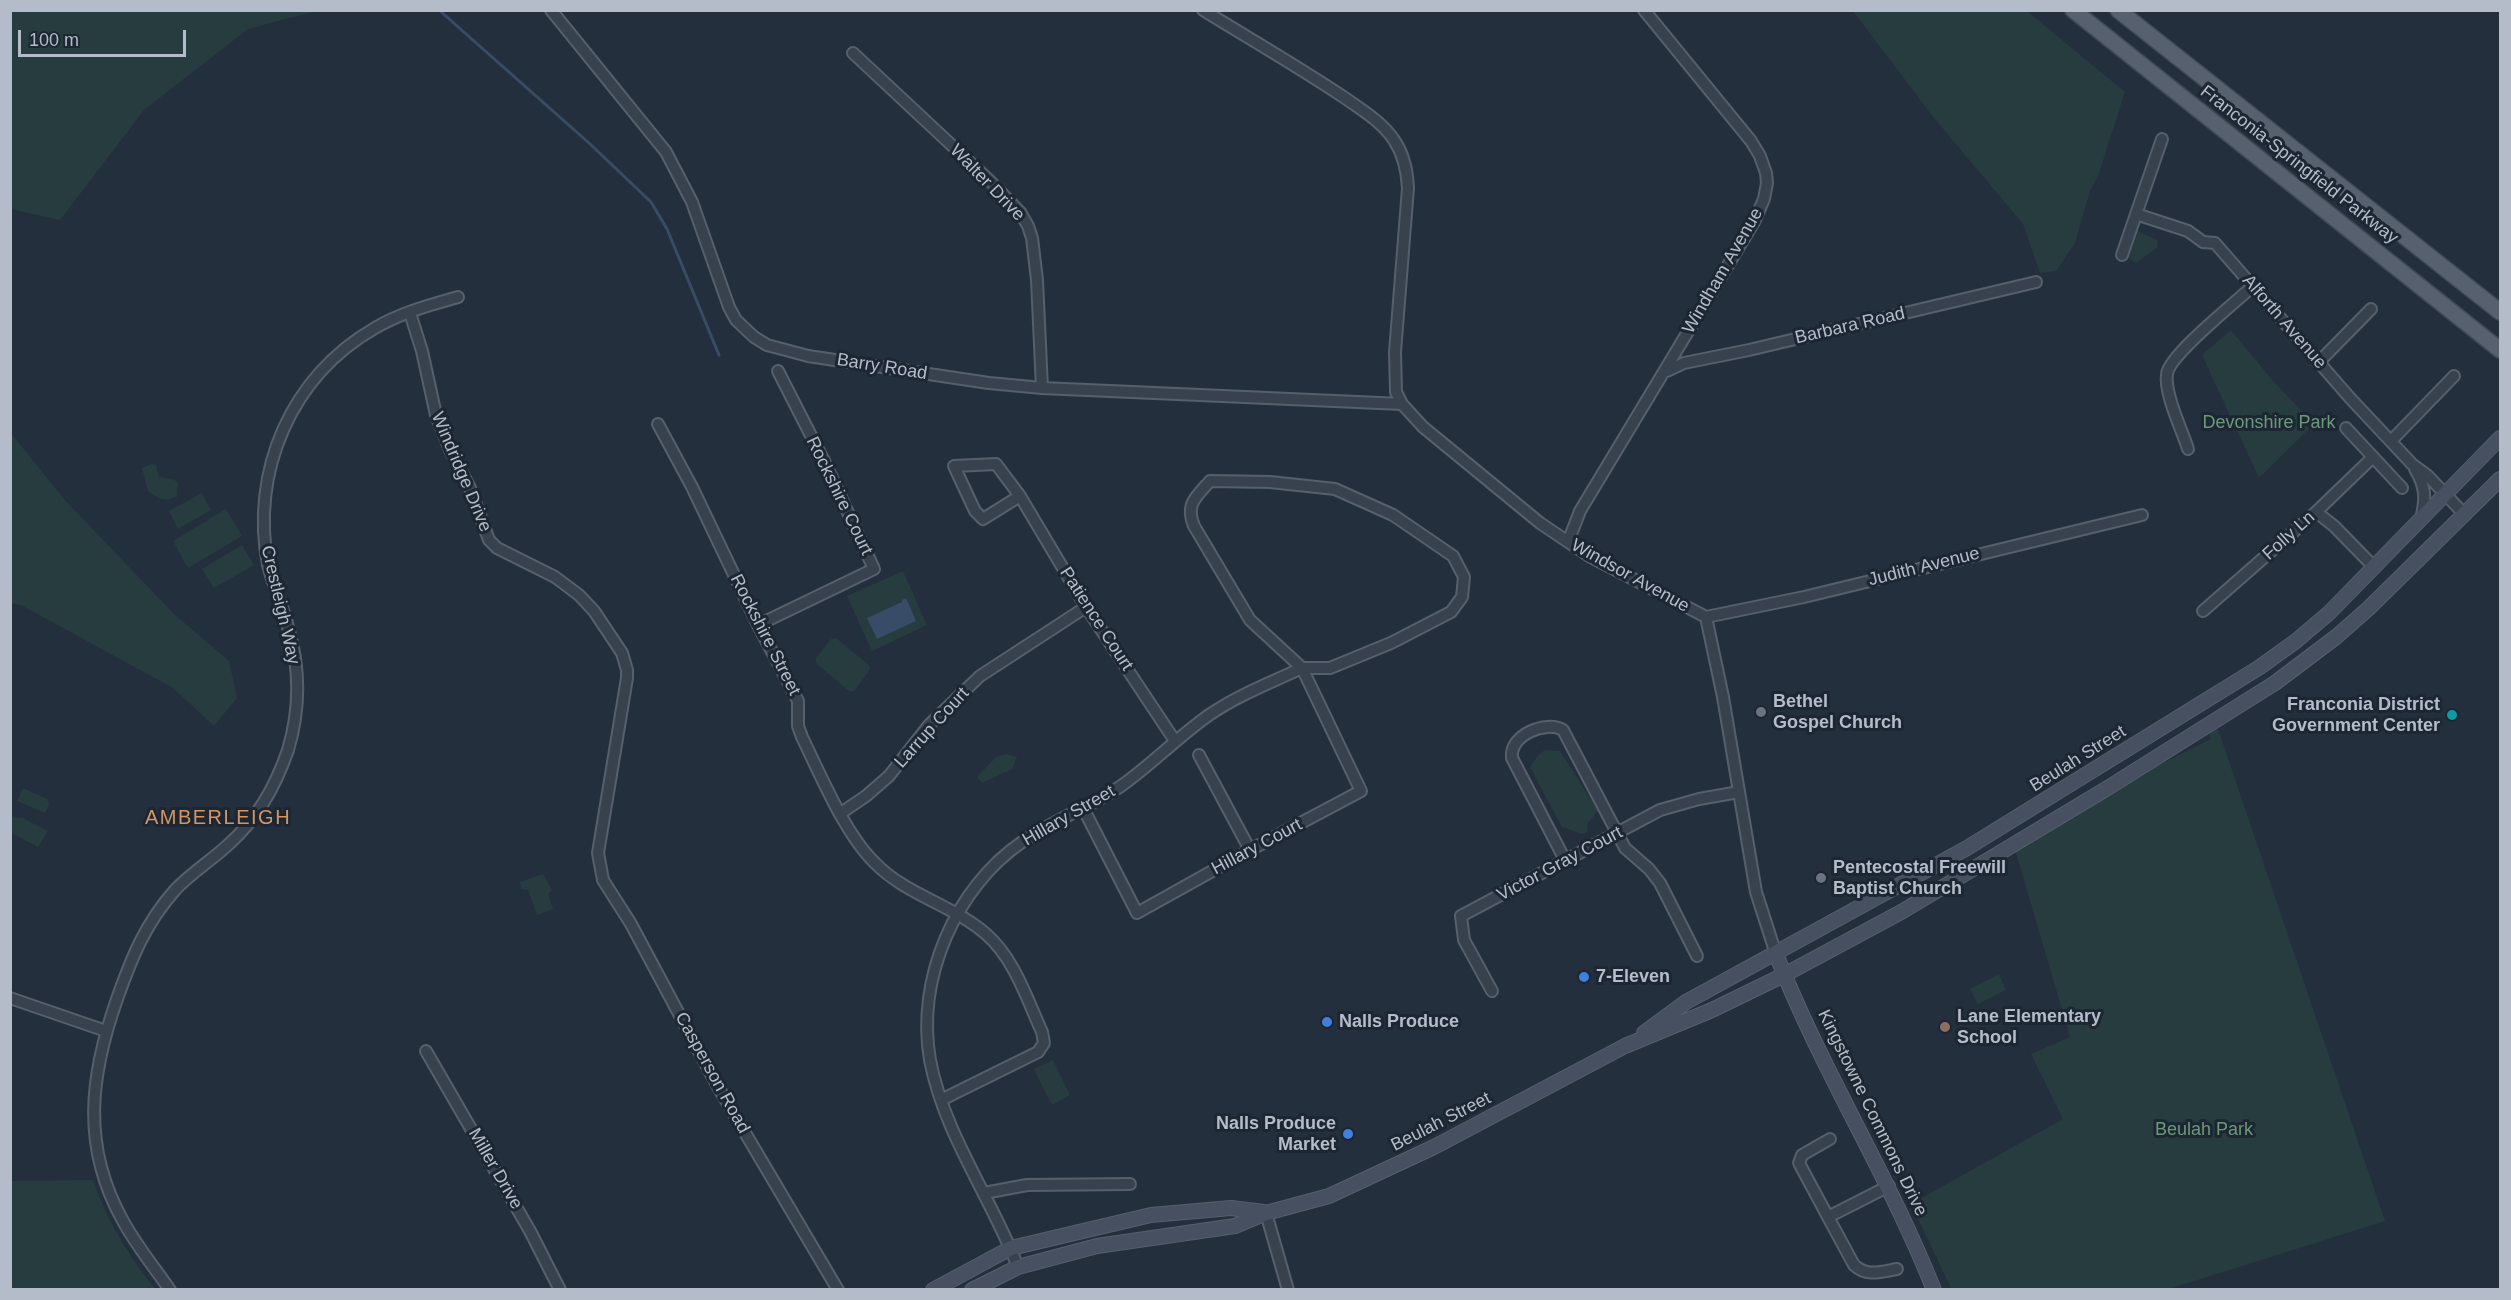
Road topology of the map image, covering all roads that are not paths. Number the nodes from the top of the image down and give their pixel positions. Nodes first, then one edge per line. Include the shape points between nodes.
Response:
1 (551, 10) edge
2 (1203, 10) edge
3 (1644, 10) edge
4 (2073, 10) edge
5 (2118, 10) edge
6 (853, 53) dead end
7 (2162, 138) dead end
8 (2136, 214) junction
9 (2122, 255) dead end
10 (2036, 282) dead end
11 (2253, 286) junction
12 (2481, 294) junction
13 (458, 297) dead end
14 (2500, 307) edge
15 (2371, 309) dead end
16 (2500, 312) edge
17 (410, 313) junction
18 (2500, 350) edge
19 (2318, 363) junction
20 (778, 371) dead end
21 (1665, 372) junction
22 (2454, 376) dead end
23 (1042, 388) junction
24 (1402, 404) junction
25 (657, 424) dead end
26 (2346, 428) dead end
27 (2500, 438) edge
28 (2391, 441) junction
29 (2188, 449) dead end
30 (2372, 458) junction
31 (2412, 464) junction
32 (2500, 479) edge
33 (2402, 488) dead end
34 (2446, 494) junction
35 (1020, 496) junction
36 (2316, 512) junction
37 (2142, 515) dead end
38 (2465, 515) junction
39 (2421, 519) junction
40 (1568, 542) junction
41 (2374, 567) junction
42 (1086, 607) junction
43 (2203, 611) dead end
44 (1706, 617) junction
45 (758, 625) junction
46 (1302, 668) junction
47 (1175, 741) junction
48 (1199, 755) dead end
49 (1738, 792) junction
50 (1083, 808) junction
51 (841, 813) junction
52 (1618, 834) junction
53 (1250, 850) junction
54 (598, 853) joint
55 (1565, 860) junction
56 (957, 915) junction
57 (1776, 954) junction
58 (1697, 956) dead end
59 (1784, 975) junction
60 (1492, 991) dead end
61 (10, 998) edge
62 (105, 1031) junction
63 (1625, 1046) junction
64 (426, 1051) dead end
65 (941, 1100) junction
66 (1830, 1139) dead end
67 (1130, 1184) dead end
68 (1888, 1186) junction
69 (984, 1194) junction
70 (1266, 1213) junction
71 (1828, 1217) junction
72 (1011, 1248) junction
73 (1018, 1267) junction
74 (1897, 1269) dead end
75 (170, 1290) edge
76 (560, 1290) edge
77 (838, 1290) edge
78 (933, 1290) edge
79 (972, 1290) edge
80 (1288, 1290) edge
81 (1934, 1290) edge

1 - 23 street, Barry Road via 666,152 692,202 729,307 754,337 767,345 808,356
2 - 24 street via 1373,117 1401,152 1408,188 1395,352 1396,392
3 - 21 street, Windham Avenue via 1751,141 1760,156 1767,183 1754,222
4 - 18 main road, Franconia-Springfield Parkway
5 - 12 main road, Franconia-Springfield Parkway
6 - 23 street, Walter Drive via 990,181 1028,226 1036,280
7 - 8 street
8 - 9 street
8 - 11 street, Alforth Avenue via 2188,231 2203,242 2215,243
10 - 21 street, Barbara Road via 1684,363
11 - 19 street, Alforth Avenue
11 - 29 street via 2177,356 2168,371 2170,394
12 - 14 main road
12 - 16 main road, Franconia-Springfield Parkway
13 - 17 street, Crestleigh Way
15 - 19 street
17 - 54 street, Windridge Drive via 436,415 489,540 579,595 594,611 625,660 627,678
17 - 62 street, Crestleigh Way via 374,328 334,357 304,391 282,431 267,478 263,523 269,569 296,663 296,706 288,748 272,789 250,822 178,888 149,924
19 - 28 street, Alforth Avenue
20 - 45 street, Rockshire Court via 874,569
21 - 40 street, Windham Avenue via 1580,511
22 - 28 street
23 - 24 street, Barry Road
24 - 40 street, Windsor Avenue via 1493,487
25 - 45 street, Rockshire Street via 693,487
26 - 30 street
27 - 34 main road, Beulah Street
28 - 31 street, Alforth Avenue
30 - 33 street
30 - 36 street, Folly Ln
31 - 34 street, Alforth Avenue
31 - 39 street, Alforth Avenue via 2425,488
32 - 38 main road, Beulah Street
34 - 38 street, Alforth Avenue
34 - 39 main road, Beulah Street
35 - 35 street, Patience Court via 996,464 954,466 975,511 983,519
35 - 42 street, Patience Court
36 - 41 street
36 - 43 street, Folly Ln
37 - 44 street, Judith Avenue
38 - 59 main road, Beulah Street via 2352,623 2275,683 1913,904
39 - 41 main road, Beulah Street
40 - 44 street, Windsor Avenue
41 - 57 main road, Beulah Street via 2314,627 2241,681 1967,849
42 - 47 street, Patience Court
42 - 51 street, Larrup Court via 980,676 929,725 890,776
44 - 49 street, Windsor Avenue
45 - 51 street, Rockshire Street via 798,701 802,737
46 - 46 street via 1250,620 1194,526 1190,516 1192,502 1210,481 1335,489 1393,515 1453,556 1464,577 1462,597 1451,612 1330,668
46 - 47 street, Hillary Street via 1238,698
46 - 53 street, Hillary Court via 1361,791
47 - 50 street, Hillary Street via 1137,774
48 - 53 street
49 - 52 street, Victor Gray Court via 1660,810
49 - 57 street, Windsor Avenue via 1756,892
50 - 53 street, Hillary Court via 1137,913
50 - 56 street, Hillary Street via 1042,829 1001,859 974,888
51 - 56 street, Rockshire Street via 859,846 877,866
52 - 55 street, Victor Gray Court
52 - 55 street via 1563,730 1546,725 1522,737 1511,753
52 - 58 street via 1625,848 1660,883
54 - 77 street, Casperson Road via 603,880 631,924 718,1087
55 - 60 street, Victor Gray Court via 1461,916 1464,940
56 - 65 street, Hillary Street via 937,961 929,1001 930,1058
56 - 65 street, Rockshire Street via 988,935 1005,956 1044,1043 1038,1052
57 - 59 main road, Kingstowne Commons Drive
57 - 63 main road, Beulah Street via 1686,1002
59 - 63 main road, Beulah Street
59 - 68 main road, Kingstowne Commons Drive
61 - 62 street
62 - 75 street, Crestleigh Way via 94,1092 99,1158 122,1219
63 - 70 main road, Beulah Street via 1379,1173 1329,1196
64 - 76 street, Miller Drive
65 - 69 street, Hillary Street
66 - 71 street via 1802,1155 1799,1163
67 - 69 street via 1027,1185
68 - 71 street
68 - 81 main road, Kingstowne Commons Drive
69 - 72 street, Hillary Street
70 - 72 main road, Beulah Street via 1231,1208 1151,1215
70 - 73 main road, Beulah Street via 1235,1226 1097,1246
70 - 80 street
71 - 74 street via 1861,1271 1869,1274
72 - 73 street, Hillary Street
72 - 78 main road, Beulah Street
73 - 79 main road, Beulah Street

